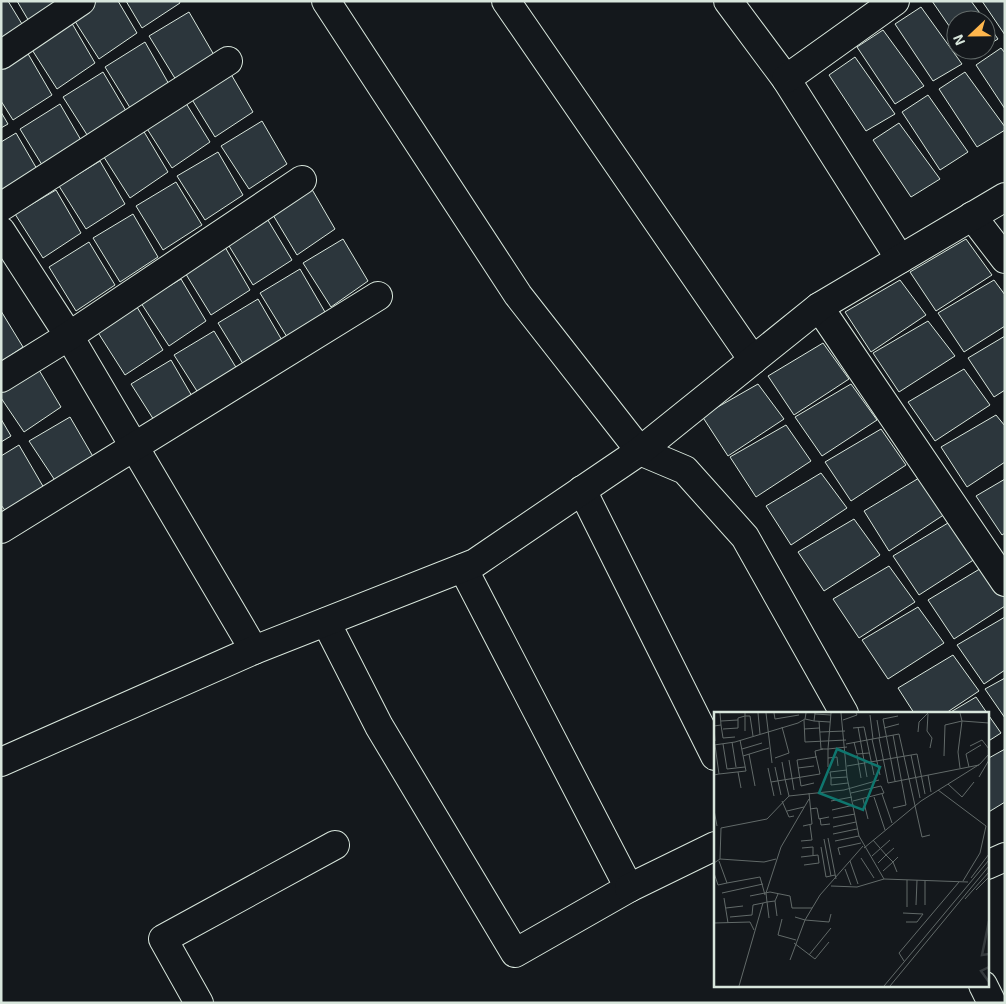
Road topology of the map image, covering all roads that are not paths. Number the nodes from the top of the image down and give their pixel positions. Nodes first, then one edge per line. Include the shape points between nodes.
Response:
1 (81, 1) edge
2 (326, 1) edge
3 (506, 1) edge
4 (728, 1) edge
5 (895, 1) edge
6 (1, 55) edge
7 (228, 61) dead end
8 (786, 80) junction
9 (302, 180) dead end
10 (1005, 197) edge
11 (1, 207) edge
12 (972, 216) junction
13 (1, 231) edge
14 (900, 259) junction
15 (1005, 259) edge
16 (378, 296) dead end
17 (819, 307) junction
18 (69, 336) junction
19 (753, 360) junction
20 (1, 378) edge
21 (134, 446) junction
22 (640, 451) junction
23 (582, 490) junction
24 (1, 529) edge
25 (462, 568) junction
26 (1005, 582) edge
27 (326, 622) junction
28 (254, 650) junction
29 (843, 712) edge
30 (714, 754) edge
31 (1, 762) edge
32 (335, 845) dead end
33 (714, 846) edge
34 (1005, 858) edge
35 (988, 865) edge
36 (629, 888) junction
37 (984, 986) edge
38 (199, 1003) edge
39 (992, 1003) edge

1 - 6 street
2 - 22 street via 518,295
3 - 19 street
4 - 8 street
5 - 8 street
7 - 11 street
8 - 14 street
9 - 18 street
10 - 12 street
12 - 14 street
12 - 15 street
13 - 18 street
14 - 17 street
16 - 21 street
17 - 19 street
17 - 26 street
18 - 20 street
18 - 21 street
19 - 22 street
21 - 24 street
21 - 28 street
22 - 23 street
22 - 29 street via 685,470 745,537
23 - 25 street via 475,563
23 - 30 street
25 - 27 street
25 - 36 street
27 - 28 street
27 - 36 street via 379,726 515,953
28 - 31 street
32 - 38 street via 163,939
33 - 36 street
34 - 35 street
37 - 39 street

